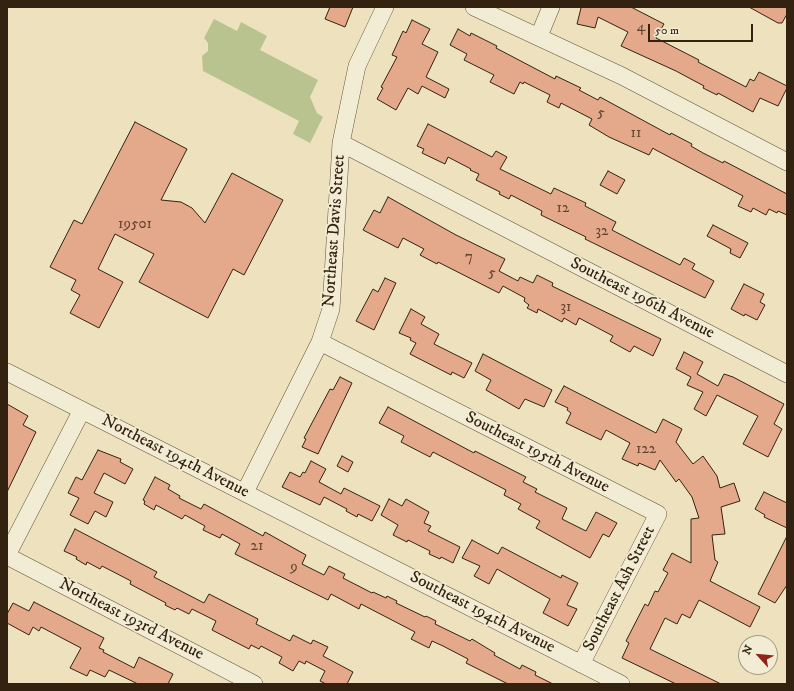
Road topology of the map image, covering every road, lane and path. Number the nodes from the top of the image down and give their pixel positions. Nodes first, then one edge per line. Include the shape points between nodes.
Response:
1 (385, 7) edge
2 (474, 7) edge
3 (551, 7) edge
4 (539, 36) junction
5 (341, 143) junction
6 (787, 162) edge
7 (320, 342) junction
8 (7, 372) edge
9 (787, 374) edge
10 (82, 410) junction
11 (245, 492) junction
12 (658, 514) joint
13 (344, 542) joint
14 (7, 556) edge
15 (581, 664) junction
16 (254, 684) edge
17 (621, 684) edge

1 - 5 street, Northeast Davis Street via 358,66
2 - 4 street
3 - 4 street
4 - 6 street
5 - 7 street, Northeast Davis Street via 332,309
5 - 9 street, Southeast 196th Avenue
7 - 11 street, Northeast Davis Street
7 - 12 street, Southeast 195th Avenue
8 - 10 street, Northeast 194th Avenue
10 - 11 street, Northeast 194th Avenue
10 - 14 street
11 - 13 street, Northeast 194th Avenue
12 - 15 street, Southeast Ash Street
13 - 15 street, Southeast 194th Avenue
14 - 16 street, Northeast 193rd Avenue
15 - 17 street, Southeast 194th Avenue

